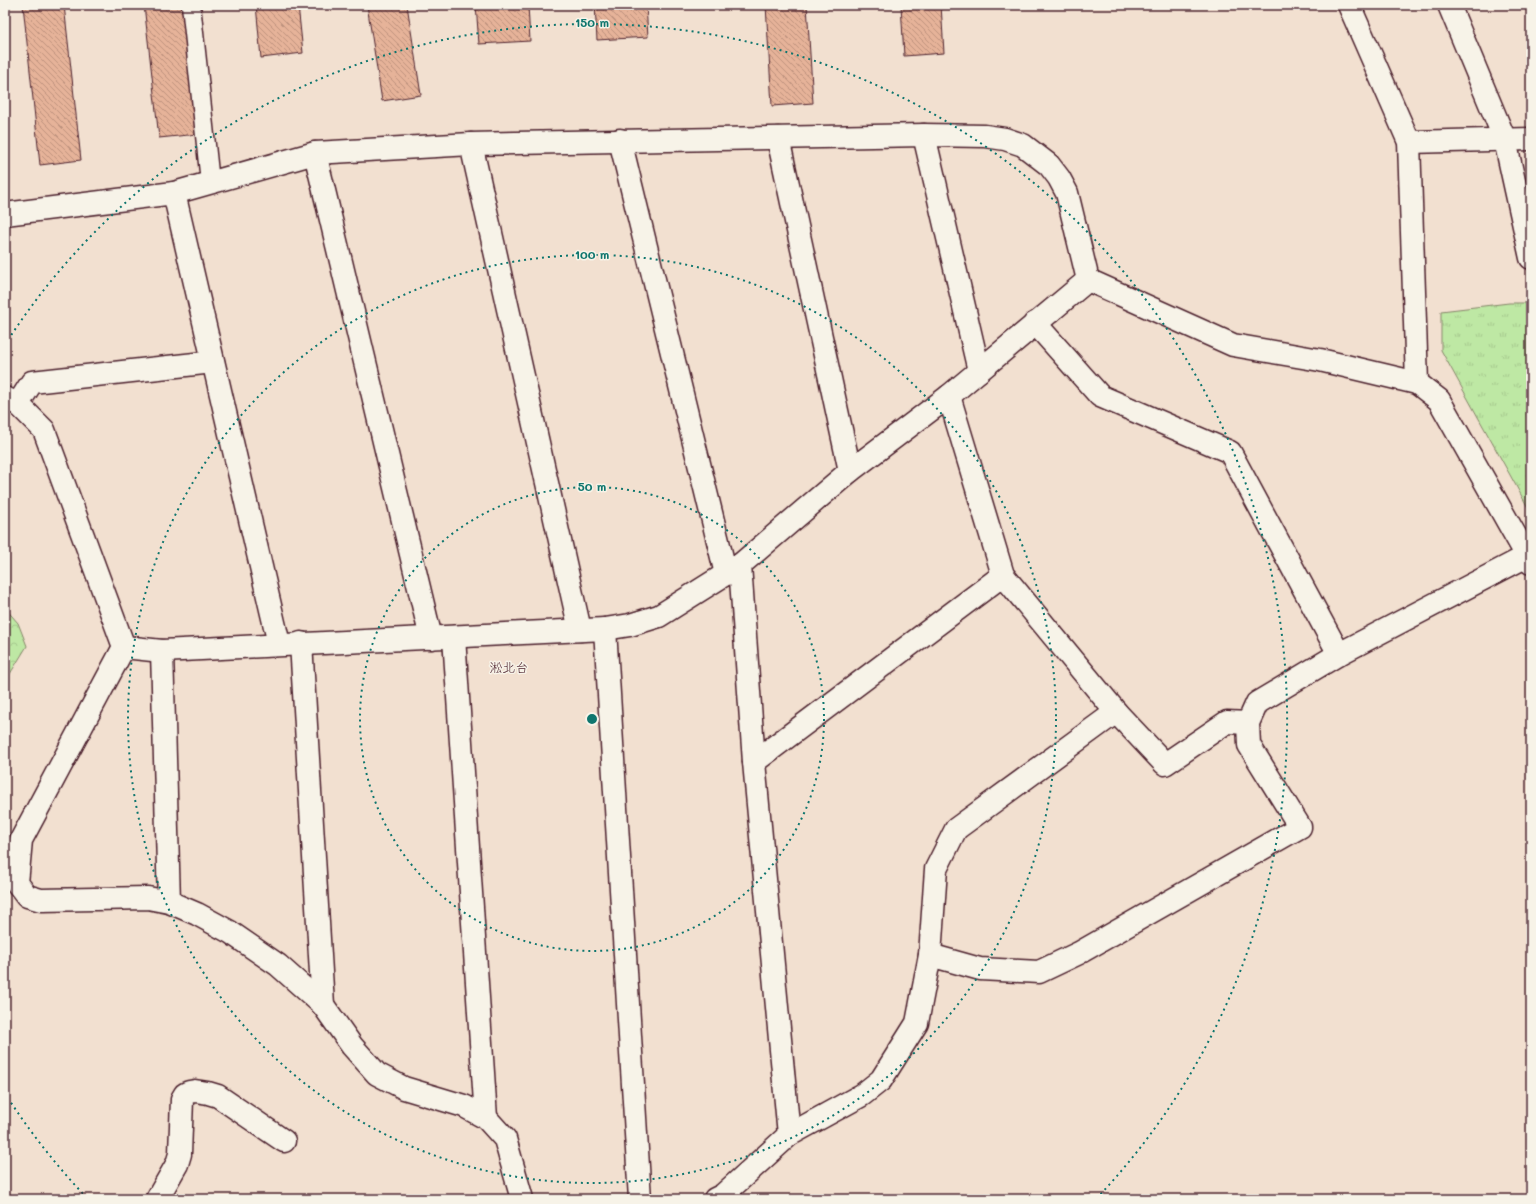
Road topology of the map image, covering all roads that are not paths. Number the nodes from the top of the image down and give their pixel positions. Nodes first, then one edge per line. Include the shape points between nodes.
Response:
1 (191, 5) edge
2 (1349, 5) edge
3 (1449, 5) edge
4 (924, 135) junction
5 (778, 138) junction
6 (1531, 139) edge
7 (620, 140) junction
8 (1505, 140) junction
9 (1408, 142) junction
10 (471, 144) junction
11 (315, 153) junction
12 (210, 182) junction
13 (174, 193) junction
14 (5, 214) edge
15 (1531, 258) edge
16 (1088, 280) junction
17 (1035, 323) junction
18 (213, 362) junction
19 (979, 371) junction
20 (1417, 383) junction
21 (949, 396) junction
22 (12, 401) edge
23 (850, 471) junction
24 (1529, 560) edge
25 (733, 570) junction
26 (1003, 575) junction
27 (605, 629) junction
28 (580, 630) junction
29 (454, 637) junction
30 (431, 638) junction
31 (301, 643) junction
32 (278, 644) junction
33 (124, 647) junction
34 (162, 651) junction
35 (1339, 654) junction
36 (1116, 712) junction
37 (1248, 723) junction
38 (754, 762) junction
39 (169, 902) junction
40 (930, 955) junction
41 (324, 1005) junction
42 (486, 1118) junction
43 (789, 1135) junction
44 (284, 1141) dead end
45 (157, 1199) edge
46 (522, 1199) edge
47 (640, 1199) edge
48 (715, 1199) edge

1 - 12 lane
2 - 9 street
3 - 8 street
4 - 5 street
4 - 16 street via 985,136 1005,139 1023,146 1050,165 1067,193
4 - 19 street
5 - 7 street
5 - 23 street
6 - 8 street
7 - 10 street
7 - 25 street
8 - 9 street
8 - 15 street
9 - 20 street
10 - 11 street
10 - 28 street
11 - 12 street
11 - 30 street
12 - 13 street
13 - 14 street
13 - 18 street
16 - 17 street
16 - 20 street via 1232,344 1320,360
17 - 19 street
17 - 35 street via 1100,396 1230,452
18 - 22 street via 32,382
18 - 32 street
19 - 21 street
20 - 24 street via 1440,400
21 - 23 street
21 - 26 street
22 - 33 street via 44,430
23 - 25 street
24 - 35 street
25 - 27 street via 659,616
25 - 38 street
26 - 36 street
26 - 38 street
27 - 28 street
27 - 47 street
28 - 29 street
29 - 30 street
29 - 42 street
30 - 31 street
31 - 32 street
31 - 41 street
32 - 34 street
33 - 34 street
33 - 39 street via 21,840 17,883 27,896 41,900 148,898
34 - 39 street
35 - 37 street via 1257,703
36 - 37 street via 1165,764 1227,722
36 - 40 street via 956,829 936,869
37 - 40 street via 1250,745 1300,827 1079,953 1039,972 980,969
38 - 43 street
39 - 41 street via 230,932 278,965
40 - 43 street via 917,1023 881,1080 862,1095
41 - 42 street via 352,1046 377,1074 404,1088 464,1106
42 - 46 street via 504,1139
43 - 48 street via 723,1195
44 - 45 street via 218,1096 202,1092 185,1094 182,1099 180,1154

